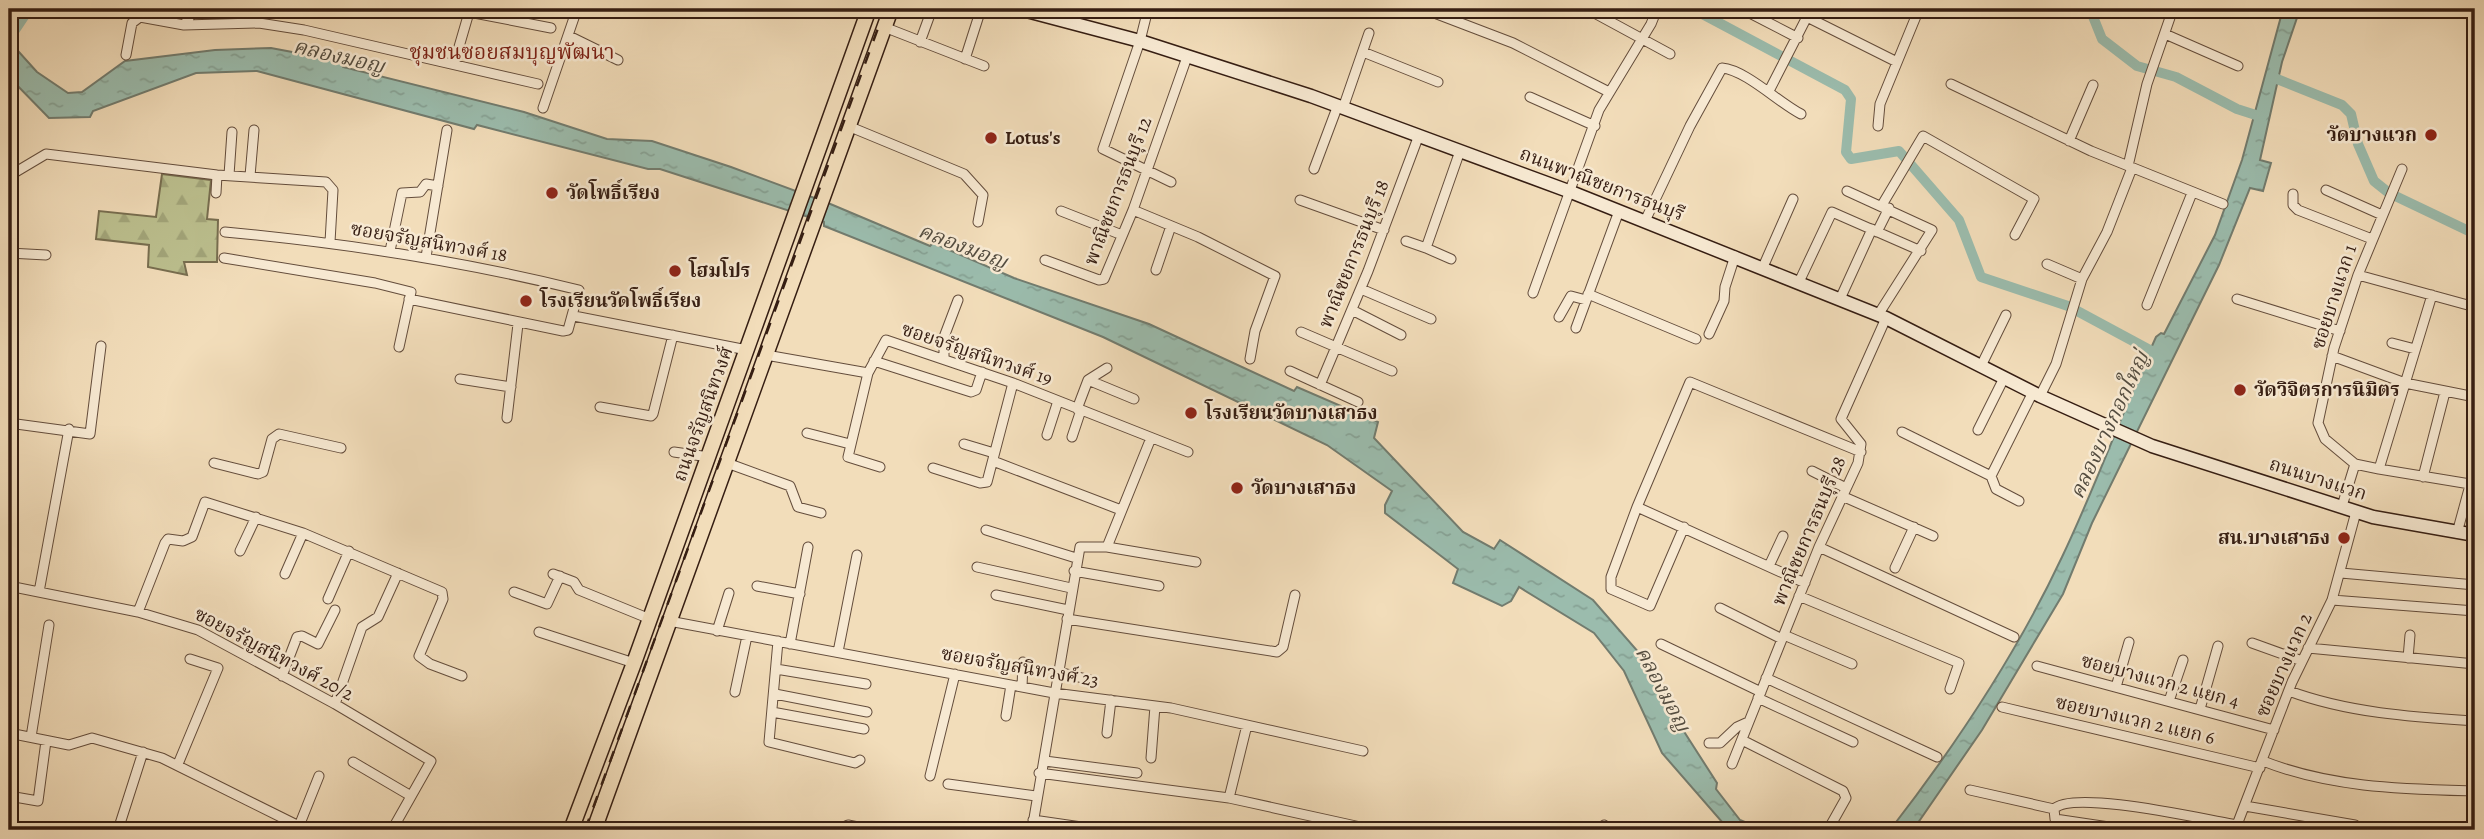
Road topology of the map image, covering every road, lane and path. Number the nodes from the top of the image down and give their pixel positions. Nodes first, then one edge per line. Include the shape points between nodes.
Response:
1 (195, 9) edge
2 (577, 9) edge
3 (869, 9) edge
4 (891, 9) edge
5 (932, 9) edge
6 (981, 9) edge
7 (1019, 9) edge
8 (1148, 9) edge
9 (1589, 9) edge
10 (1657, 9) edge
11 (1742, 9) edge
12 (1919, 9) edge
13 (2173, 9) edge
14 (469, 10) edge
15 (1043, 12) edge
16 (1809, 13) edge
17 (1437, 14) dead end
18 (184, 25) junction
19 (884, 27) junction
20 (551, 28) dead end
21 (1369, 33) dead end
22 (2165, 34) junction
23 (569, 36) junction
24 (1642, 38) junction
25 (1798, 38) junction
26 (1140, 41) junction
27 (920, 42) junction
28 (1363, 52) junction
29 (1670, 54) dead end
30 (126, 55) dead end
31 (1187, 57) junction
32 (965, 59) junction
33 (618, 60) dead end
34 (1897, 62) junction
35 (454, 64) junction
36 (2238, 65) dead end
37 (984, 66) dead end
38 (1438, 82) dead end
39 (1951, 84) dead end
40 (538, 85) dead end
41 (2093, 85) dead end
42 (1769, 91) junction
43 (1609, 92) junction
44 (1530, 97) dead end
45 (1340, 106) junction
46 (542, 108) dead end
47 (1801, 114) dead end
48 (848, 126) junction
49 (1595, 126) junction
50 (1878, 127) dead end
51 (254, 130) dead end
52 (447, 130) dead end
53 (232, 132) dead end
54 (1419, 135) junction
55 (2069, 141) junction
56 (1460, 151) junction
57 (2130, 167) junction
58 (1314, 169) dead end
59 (2402, 169) dead end
60 (1147, 172) junction
61 (217, 175) junction
62 (229, 175) junction
63 (9, 176) edge
64 (250, 176) junction
65 (1171, 182) dead end
66 (438, 186) junction
67 (2326, 190) dead end
68 (1847, 191) dead end
69 (1571, 192) junction
70 (2192, 192) junction
71 (216, 193) dead end
72 (2293, 194) dead end
73 (1793, 199) dead end
74 (1300, 200) dead end
75 (2223, 204) dead end
76 (1886, 207) junction
77 (1133, 209) junction
78 (1060, 211) dead end
79 (1619, 211) junction
80 (2382, 215) junction
81 (1646, 221) junction
82 (978, 222) dead end
83 (1171, 226) junction
84 (1384, 230) junction
85 (1875, 230) junction
86 (225, 232) dead end
87 (1122, 235) junction
88 (2015, 235) dead end
89 (2372, 239) junction
90 (1406, 241) dead end
91 (330, 242) junction
92 (1426, 248) junction
93 (390, 251) junction
94 (1921, 251) junction
95 (9, 253) edge
96 (46, 255) dead end
97 (1735, 256) junction
98 (426, 257) junction
99 (224, 258) dead end
100 (1451, 259) dead end
101 (1045, 260) dead end
102 (2047, 264) dead end
103 (1763, 267) junction
104 (1156, 270) dead end
105 (2358, 275) junction
106 (2082, 279) junction
107 (1799, 282) junction
108 (1361, 289) junction
109 (1532, 293) dead end
110 (2432, 295) junction
111 (1587, 297) junction
112 (409, 299) junction
113 (1840, 299) junction
114 (2237, 299) dead end
115 (958, 300) dead end
116 (2147, 304) dead end
117 (2475, 307) edge
118 (1352, 310) junction
119 (2006, 315) dead end
120 (574, 316) junction
121 (1882, 316) junction
122 (1559, 317) dead end
123 (1431, 319) dead end
124 (518, 324) junction
125 (1576, 328) dead end
126 (2340, 331) junction
127 (1301, 332) dead end
128 (1709, 334) dead end
129 (673, 335) junction
130 (1401, 335) dead end
131 (1696, 338) dead end
132 (2392, 343) dead end
133 (101, 346) dead end
134 (399, 347) dead end
135 (1336, 347) junction
136 (2416, 349) junction
137 (747, 350) junction
138 (766, 355) junction
139 (2332, 356) junction
140 (944, 359) junction
141 (1250, 359) dead end
142 (874, 361) junction
143 (1981, 366) junction
144 (1107, 368) dead end
145 (1290, 371) dead end
146 (1392, 371) dead end
147 (982, 372) junction
148 (868, 373) junction
149 (2004, 377) junction
150 (460, 379) dead end
151 (1088, 380) junction
152 (1013, 383) junction
153 (2405, 383) junction
154 (1320, 385) junction
155 (511, 387) junction
156 (2445, 392) junction
157 (2036, 394) junction
158 (2475, 397) edge
159 (1134, 399) dead end
160 (1058, 401) junction
161 (1358, 402) dead end
162 (600, 407) dead end
163 (1079, 410) junction
164 (507, 418) dead end
165 (9, 423) edge
166 (69, 429) junction
167 (1978, 430) dead end
168 (1902, 432) dead end
169 (807, 433) dead end
170 (1047, 435) dead end
171 (1072, 437) dead end
172 (1151, 438) junction
173 (850, 444) junction
174 (964, 444) dead end
175 (2152, 446) joint
176 (341, 448) dead end
177 (1861, 452) junction
178 (674, 453) dead end
179 (1188, 453) dead end
180 (709, 457) junction
181 (994, 457) junction
182 (214, 463) dead end
183 (727, 463) junction
184 (2355, 464) junction
185 (880, 467) dead end
186 (933, 468) dead end
187 (2378, 469) junction
188 (2475, 470) edge
189 (1812, 471) dead end
190 (1991, 476) junction
191 (2423, 477) junction
192 (2470, 484) junction
193 (1844, 492) junction
194 (2019, 501) dead end
195 (2342, 506) junction
196 (1637, 507) junction
197 (1121, 510) junction
198 (2356, 512) junction
199 (821, 513) dead end
200 (256, 517) junction
201 (1684, 527) junction
202 (1914, 527) junction
203 (986, 530) dead end
204 (303, 533) junction
205 (2457, 533) junction
206 (2475, 535) edge
207 (1783, 536) dead end
208 (1933, 536) dead end
209 (808, 547) dead end
210 (1107, 547) junction
211 (1819, 547) junction
212 (240, 551) dead end
213 (349, 551) junction
214 (857, 555) dead end
215 (1076, 558) junction
216 (1196, 562) dead end
217 (1769, 566) junction
218 (977, 567) dead end
219 (1895, 568) dead end
220 (1074, 571) junction
221 (398, 573) junction
222 (2341, 573) junction
223 (285, 574) dead end
224 (1805, 583) junction
225 (2475, 585) edge
226 (9, 586) edge
227 (757, 586) dead end
228 (1158, 586) dead end
229 (1071, 588) junction
230 (40, 592) junction
231 (514, 592) dead end
232 (729, 593) dead end
233 (800, 594) junction
234 (996, 595) dead end
235 (1295, 595) dead end
236 (1799, 596) junction
237 (328, 599) dead end
238 (2332, 600) junction
239 (1720, 608) dead end
240 (335, 610) dead end
241 (2475, 611) edge
242 (138, 612) junction
243 (1068, 614) junction
244 (651, 617) junction
245 (670, 620) junction
246 (49, 625) dead end
247 (717, 631) junction
248 (540, 632) dead end
249 (2410, 635) dead end
250 (747, 636) junction
251 (1783, 637) junction
252 (2014, 637) dead end
253 (778, 641) junction
254 (2129, 642) dead end
255 (2252, 643) dead end
256 (790, 644) junction
257 (1661, 644) dead end
258 (2218, 646) dead end
259 (2308, 648) junction
260 (838, 652) junction
261 (2408, 657) junction
262 (190, 659) dead end
263 (2183, 660) dead end
264 (1023, 662) dead end
265 (2302, 662) junction
266 (634, 663) junction
267 (1852, 664) dead end
268 (2475, 664) edge
269 (2037, 666) dead end
270 (776, 669) junction
271 (1059, 672) junction
272 (955, 674) junction
273 (282, 676) junction
274 (462, 676) dead end
275 (1766, 678) junction
276 (1090, 680) dead end
277 (866, 684) dead end
278 (1011, 685) junction
279 (1022, 687) junction
280 (2116, 687) junction
281 (1950, 689) dead end
282 (2289, 691) junction
283 (735, 692) dead end
284 (1054, 693) junction
285 (775, 694) junction
286 (1760, 695) junction
287 (1111, 700) junction
288 (2169, 701) junction
289 (335, 704) junction
290 (1155, 706) junction
291 (2002, 707) dead end
292 (2200, 709) junction
293 (772, 712) junction
294 (867, 712) dead end
295 (1006, 716) dead end
296 (2475, 721) edge
297 (1748, 722) junction
298 (1247, 725) junction
299 (864, 729) dead end
300 (2274, 730) junction
301 (9, 733) edge
302 (1107, 733) dead end
303 (30, 737) junction
304 (1742, 740) junction
305 (46, 741) junction
306 (1853, 742) dead end
307 (1709, 743) dead end
308 (1363, 751) dead end
309 (143, 752) junction
310 (1937, 757) dead end
311 (1151, 758) dead end
312 (860, 760) dead end
313 (1045, 761) junction
314 (353, 762) dead end
315 (178, 764) junction
316 (1732, 764) dead end
317 (2261, 764) junction
318 (1039, 773) junction
319 (1137, 773) dead end
320 (319, 776) dead end
321 (930, 776) dead end
322 (948, 784) dead end
323 (1970, 790) dead end
324 (2475, 791) edge
325 (9, 796) edge
326 (411, 796) junction
327 (1036, 796) junction
328 (1229, 798) junction
329 (2245, 806) junction
330 (2054, 809) junction
331 (1032, 825) edge
332 (2355, 825) dead end
333 (2236, 827) edge
334 (303, 828) edge
335 (2112, 829) edge
336 (118, 830) edge
337 (392, 830) edge
338 (571, 830) edge
339 (594, 830) edge
340 (838, 830) edge
341 (873, 830) edge
342 (1102, 830) edge
343 (1374, 830) edge
344 (1828, 830) edge
345 (2129, 830) edge

1 - 18 street
2 - 23 street
3 - 137 main road, ถนนจรัญสนิทวงศ์
4 - 19 main road, ถนนจรัญสนิทวงศ์
5 - 27 street
6 - 32 street
7 - 15 main road, ถนนพาณิชยการธนบุรี
8 - 26 street
9 - 24 street
10 - 24 street
11 - 25 street
12 - 34 street
13 - 22 street
14 - 20 street
14 - 35 street
15 - 26 main road, ถนนพาณิชยการธนบุรี
16 - 25 street
16 - 34 street
17 - 43 street via 1513,43
18 - 30 street via 137,18
18 - 35 street via 259,23
19 - 27 street
19 - 48 main road, ถนนจรัญสนิทวงศ์
21 - 28 street
22 - 36 street
22 - 57 street via 2147,84
23 - 33 street
23 - 46 street
24 - 29 street
24 - 43 street
25 - 42 street
26 - 31 main road, ถนนพาณิชยการธนบุรี
26 - 60 street via 1103,149
27 - 32 street
28 - 38 street
28 - 45 street
31 - 45 main road, ถนนพาณิชยการธนบุรี
31 - 60 street, พาณิชยการธนบุรี 12
32 - 37 street
34 - 50 street via 1881,104
35 - 40 street
39 - 55 street
41 - 55 street
42 - 47 street via 1779,103
42 - 81 street via 1722,68
43 - 49 street
44 - 49 street
45 - 54 main road, ถนนพาณิชยการธนบุรี
45 - 58 street
48 - 82 street via 964,174 984,195
48 - 138 main road, ถนนจรัญสนิทวงศ์
49 - 69 street
51 - 64 street
52 - 66 street
53 - 62 street
54 - 56 main road, ถนนพาณิชยการธนบุรี
54 - 84 street, พาณิชยการธนบุรี 18
55 - 57 street
56 - 69 main road, ถนนพาณิชยการธนบุรี
56 - 92 street
57 - 70 street
57 - 106 street via 2106,232
59 - 80 street, ซอยบางแวก 1
60 - 65 street
60 - 77 street, พาณิชยการธนบุรี 12
61 - 62 street, ซอยจรัญสนิทวงศ์ 18
61 - 63 street, ซอยจรัญสนิทวงศ์ 18 via 46,154
61 - 71 street
62 - 64 street, ซอยจรัญสนิทวงศ์ 18
64 - 91 street, ซอยจรัญสนิทวงศ์ 18 via 330,185
66 - 93 street via 426,184 420,192 402,193
66 - 98 street
67 - 80 street
68 - 76 street
69 - 79 main road, ถนนพาณิชยการธนบุรี
69 - 109 street
70 - 75 street
70 - 116 street
72 - 89 street via 2298,210
73 - 103 street
74 - 84 street
76 - 85 street
76 - 88 street via 1923,136 2034,199
76 - 94 street via 1930,227
77 - 83 street
77 - 87 street, พาณิชยการธนบุรี 12
78 - 87 street
79 - 81 main road, ถนนพาณิชยการธนบุรี
79 - 111 street
80 - 89 street, ซอยบางแวก 1
81 - 97 main road, ถนนพาณิชยการธนบุรี
83 - 104 street
83 - 141 street via 1275,276
84 - 108 street, พาณิชยการธนบุรี 18
85 - 94 street
85 - 107 street via 1832,212
85 - 113 street
86 - 91 street
87 - 101 street, พาณิชยการธนบุรี 12 via 1104,279
89 - 105 street, ซอยบางแวก 1
90 - 92 street
91 - 93 street, ซอยจรัญสนิทวงศ์ 18
92 - 100 street
93 - 98 street, ซอยจรัญสนิทวงศ์ 18
94 - 121 street
95 - 96 street
97 - 103 main road, ถนนพาณิชยการธนบุรี
97 - 128 street via 1724,301
98 - 120 street, ซอยจรัญสนิทวงศ์ 18 via 579,290
99 - 112 street via 375,283 411,292
102 - 106 street
103 - 107 main road, ถนนพาณิชยการธนบุรี
105 - 110 street
105 - 126 street, ซอยบางแวก 1
106 - 157 street via 2056,364
107 - 113 main road, ถนนพาณิชยการธนบุรี
108 - 118 street, พาณิชยการธนบุรี 18
108 - 123 street
110 - 117 street
110 - 136 street
111 - 122 street via 1571,296
111 - 125 street
111 - 131 street
112 - 124 street
112 - 134 street
113 - 121 main road, ถนนพาณิชยการธนบุรี
114 - 126 street
115 - 140 street via 944,337
118 - 130 street
118 - 135 street, พาณิชยการธนบุรี 18
119 - 143 street
120 - 124 street via 564,331
120 - 129 street
121 - 143 main road, ถนนพาณิชยการธนบุรี
121 - 177 street, พาณิชยการธนบุรี 28 via 1841,419 1857,438
124 - 155 street
126 - 139 street, ซอยบางแวก 1
127 - 135 street
129 - 137 street
129 - 162 street via 653,414
132 - 136 street
133 - 166 street via 90,434
135 - 146 street
135 - 154 street, พาณิชยการธนบุรี 18
136 - 153 street
137 - 180 main road, ถนนจรัญสนิทวงศ์
138 - 148 street
138 - 183 main road, ถนนจรัญสนิทวงศ์
139 - 153 street
139 - 184 street, ซอยบางแวก 1 via 2318,423 2325,439
140 - 142 street, ซอยจรัญสนิทวงศ์ 19 via 886,341
140 - 147 street, ซอยจรัญสนิทวงศ์ 19
142 - 147 street via 971,392
142 - 148 street, ซอยจรัญสนิทวงศ์ 19
143 - 149 main road, ถนนพาณิชยการธนบุรี
144 - 151 street
145 - 154 street
147 - 152 street, ซอยจรัญสนิทวงศ์ 19
148 - 173 street, ซอยจรัญสนิทวงศ์ 19
149 - 157 main road, ถนนพาณิชยการธนบุรี
149 - 167 street
150 - 155 street
151 - 159 street
151 - 163 street
152 - 160 street, ซอยจรัญสนิทวงศ์ 19
152 - 181 street
153 - 156 street
153 - 187 street
154 - 161 street
155 - 164 street
156 - 158 street
156 - 191 street
157 - 175 main road, ถนนพาณิชยการธนบุรี
157 - 190 street
160 - 163 street, ซอยจรัญสนิทวงศ์ 19
160 - 170 street
163 - 171 street
163 - 172 street, ซอยจรัญสนิทวงศ์ 19
165 - 166 street
166 - 230 street
168 - 190 street
169 - 173 street
172 - 179 street, ซอยจรัญสนิทวงศ์ 19
172 - 197 street
173 - 185 street via 849,459
174 - 181 street
175 - 195 main road, ถนนบางแวก
176 - 182 street via 279,434 272,439 264,472
177 - 193 street, พาณิชยการธนบุรี 28
177 - 196 street via 1693,381 1685,390
178 - 180 street
180 - 244 main road, ถนนจรัญสนิทวงศ์
181 - 186 street via 984,484
181 - 197 street
183 - 199 street via 790,486 798,507
183 - 245 main road, ถนนจรัญสนิทวงศ์
184 - 187 street
184 - 195 street
187 - 191 street
188 - 192 street
189 - 193 street
190 - 194 street via 1996,488
191 - 192 street
192 - 205 street
193 - 202 street
193 - 211 street, พาณิชยการธนบุรี 28
195 - 198 main road, ถนนบางแวก
196 - 201 street
196 - 201 street via 1610,586 1645,606 1652,603
197 - 210 street
198 - 205 main road, ถนนบางแวก
198 - 222 street, ซอยบางแวก 2
200 - 204 street
200 - 212 street
200 - 242 street via 205,502 192,537 165,543
201 - 217 street
202 - 208 street
202 - 219 street
203 - 215 street
204 - 213 street
204 - 223 street
205 - 206 main road, ถนนบางแวก
207 - 217 street
209 - 233 street
210 - 215 street via 1082,546
210 - 216 street
211 - 224 street, พาณิชยการธนบุรี 28
211 - 252 street
213 - 221 street
213 - 237 street
214 - 260 street
215 - 220 street
217 - 224 street
218 - 229 street
220 - 228 street
220 - 229 street
221 - 274 street via 444,594 419,656
221 - 289 street via 378,617 362,627
222 - 225 street
222 - 238 street, ซอยบางแวก 2
224 - 236 street, พาณิชยการธนบุรี 28
226 - 230 street, ซอยจรัญสนิทวงศ์ 20/2
227 - 233 street
229 - 243 street
230 - 242 street, ซอยจรัญสนิทวงศ์ 20/2
231 - 244 street via 547,604 556,575 574,582 579,590
232 - 247 street
233 - 256 street
234 - 243 street
235 - 243 street via 1283,647 1277,652
236 - 251 street, พาณิชยการธนบุรี 28
236 - 281 street via 1959,663
238 - 241 street
238 - 259 street, ซอยบางแวก 2
239 - 251 street
240 - 273 street via 318,644 297,637
242 - 273 street, ซอยจรัญสนิทวงศ์ 20/2 via 198,630
243 - 271 street
244 - 245 main road
244 - 266 main road, ถนนจรัญสนิทวงศ์
245 - 247 street, ซอยจรัญสนิทวงศ์ 23
245 - 339 main road, ถนนจรัญสนิทวงศ์
246 - 303 street
247 - 250 street, ซอยจรัญสนิทวงศ์ 23
248 - 266 street
249 - 261 street
250 - 253 street, ซอยจรัญสนิทวงศ์ 23
250 - 283 street
251 - 267 street
251 - 275 street, พาณิชยการธนบุรี 28
253 - 256 street, ซอยจรัญสนิทวงศ์ 23
253 - 270 street
254 - 280 street
255 - 265 street
256 - 260 street, ซอยจรัญสนิทวงศ์ 23
257 - 286 street
258 - 292 street
259 - 261 street
259 - 265 street, ซอยบางแวก 2
260 - 272 street, ซอยจรัญสนิทวงศ์ 23
261 - 268 street
262 - 315 street via 218,668
263 - 288 street
264 - 279 street
265 - 282 street, ซอยบางแวก 2
266 - 338 main road, ถนนจรัญสนิทวงศ์
269 - 280 street, ซอยบางแวก 2 แยก 4
270 - 277 street
270 - 285 street
271 - 276 street
271 - 284 street
272 - 278 street, ซอยจรัญสนิทวงศ์ 23
272 - 321 street
273 - 289 street, ซอยจรัญสนิทวงศ์ 20/2
275 - 286 street, พาณิชยการธนบุรี 28
275 - 310 street
278 - 279 street, ซอยจรัญสนิทวงศ์ 23
278 - 295 street
279 - 284 street, ซอยจรัญสนิทวงศ์ 23
280 - 288 street, ซอยบางแวก 2 แยก 4
282 - 296 street via 2390,715
282 - 300 street, ซอยบางแวก 2
284 - 287 street, ซอยจรัญสนิทวงศ์ 23
284 - 313 street
285 - 293 street
285 - 294 street
286 - 297 street, พาณิชยการธนบุรี 28
286 - 306 street
287 - 290 street, ซอยจรัญสนิทวงศ์ 23
287 - 302 street
288 - 292 street, ซอยบางแวก 2 แยก 4
289 - 326 street, ซอยจรัญสนิทวงศ์ 20/2 via 431,761
290 - 298 street, ซอยจรัญสนิทวงศ์ 23
290 - 311 street
291 - 317 street, ซอยบางแวก 2 แยก 6
292 - 300 street, ซอยบางแวก 2 แยก 4
293 - 299 street
293 - 312 street via 768,738 775,744 855,763
297 - 304 street, พาณิชยการธนบุรี 28
297 - 307 street via 1720,743
298 - 308 street, ซอยจรัญสนิทวงศ์ 23
298 - 328 street
300 - 317 street, ซอยบางแวก 2
301 - 303 street
303 - 305 street
304 - 316 street, พาณิชยการธนบุรี 28
304 - 344 street via 1843,791 1844,804
305 - 309 street via 74,745 92,738
305 - 325 street via 38,801
309 - 315 street
309 - 336 street
313 - 318 street
313 - 319 street
314 - 326 street
315 - 334 street
317 - 324 street, ซอยบางแวก 2 แยก 6 via 2349,783
317 - 329 street, ซอยบางแวก 2
318 - 327 street
318 - 328 street
320 - 334 street
322 - 327 street
323 - 330 street
326 - 337 street
327 - 331 street
328 - 343 street
329 - 332 street
329 - 333 street, ซอยบางแวก 2
330 - 333 street via 2068,801 2097,801
330 - 335 street via 2055,818
331 - 342 street
335 - 345 street
340 - 341 street via 848,825

